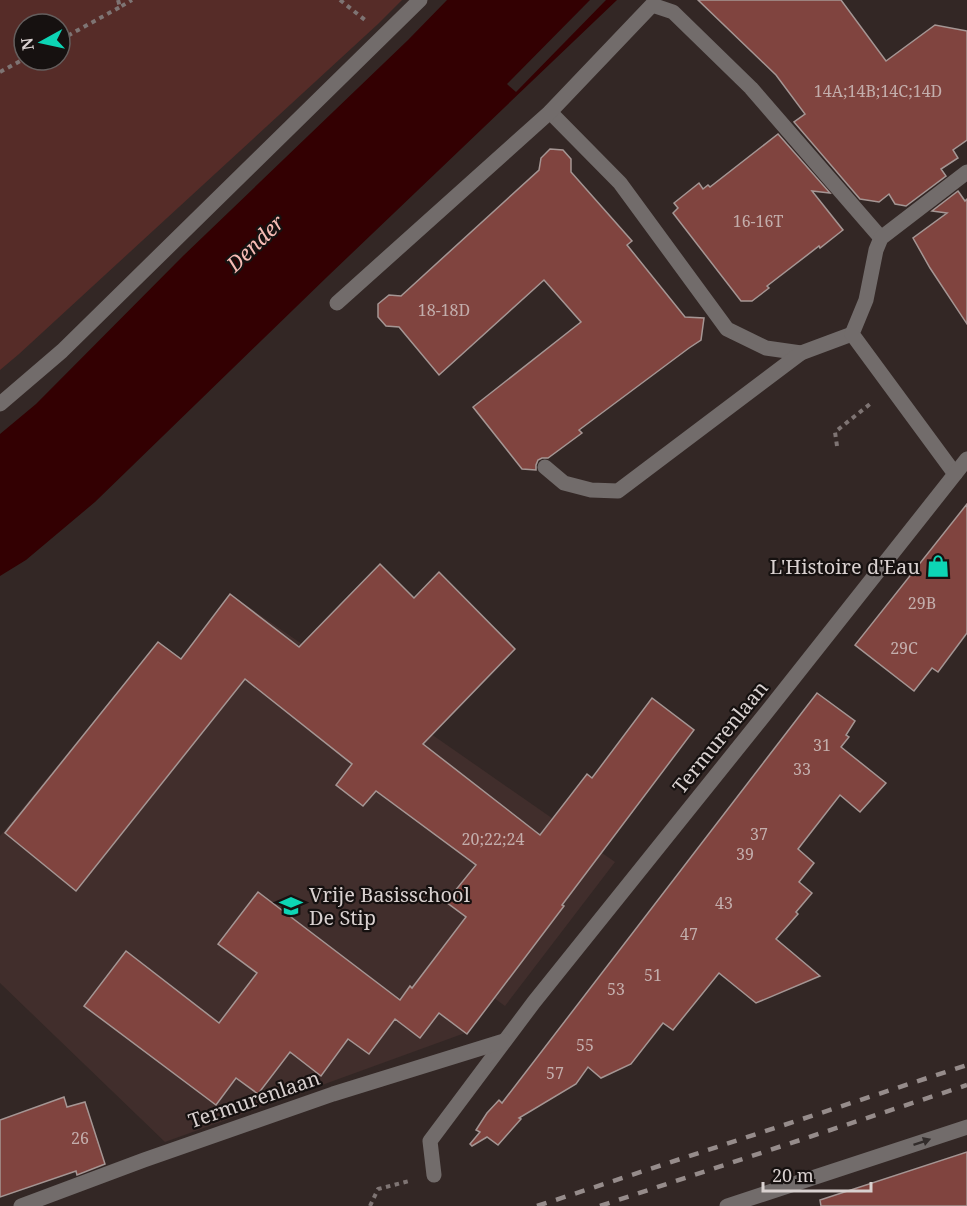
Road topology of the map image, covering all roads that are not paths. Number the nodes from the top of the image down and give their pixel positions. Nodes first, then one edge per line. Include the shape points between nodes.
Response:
1 (420, 0) edge
2 (550, 112) junction
3 (967, 172) edge
4 (881, 238) junction
5 (337, 303) dead end
6 (852, 334) junction
7 (801, 353) junction
8 (0, 404) edge
9 (967, 459) edge
10 (545, 467) dead end
11 (956, 474) junction
12 (504, 1041) junction
13 (967, 1126) edge
14 (434, 1175) road end
15 (21, 1206) edge
16 (727, 1206) edge

1 - 8 street via 62,351
2 - 4 street via 652,5 673,12 751,88
2 - 5 street
2 - 7 street via 620,183 728,329 766,348
3 - 4 street
4 - 6 street via 866,300
6 - 7 street
6 - 11 street
7 - 10 street via 618,490 591,490 564,483
9 - 11 street, Termurenlaan
11 - 12 street, Termurenlaan
12 - 14 street, Termurenlaan via 430,1141
12 - 15 street, Termurenlaan via 270,1115
16 -> 13 street

